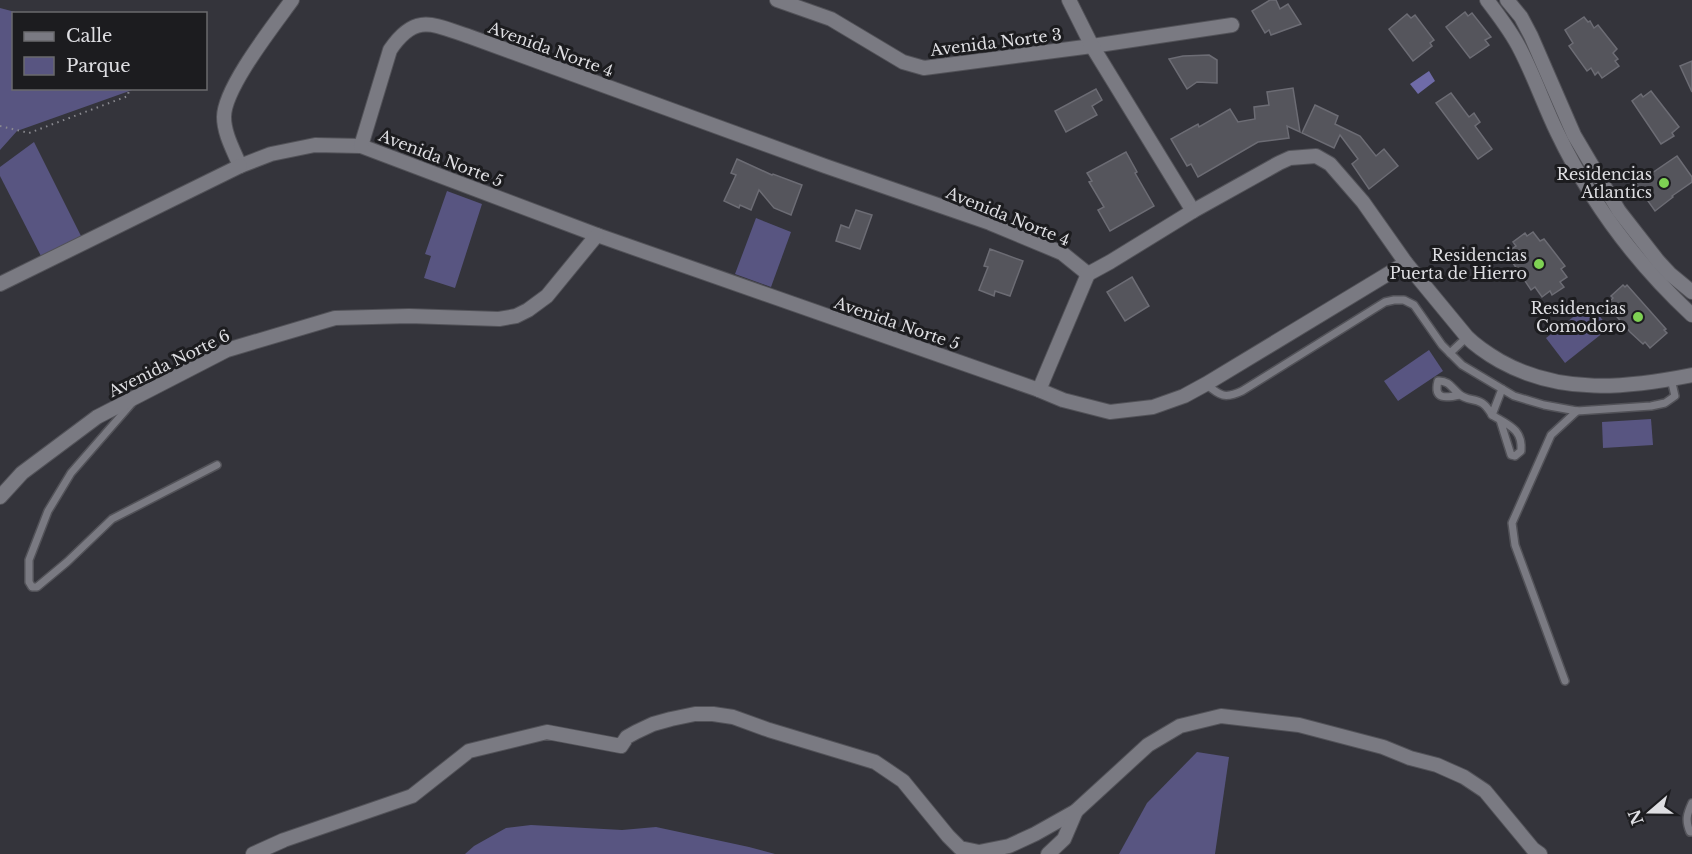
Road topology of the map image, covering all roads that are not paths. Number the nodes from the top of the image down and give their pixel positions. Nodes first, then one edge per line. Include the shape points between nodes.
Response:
1 (292, 0) edge
2 (777, 0) edge
3 (1069, 0) edge
4 (1487, 0) edge
5 (1508, 0) edge
6 (1232, 25) dead end
7 (1092, 46) junction
8 (361, 146) junction
9 (240, 166) junction
10 (1193, 212) junction
11 (597, 236) junction
12 (1406, 263) junction
13 (1088, 274) junction
14 (0, 284) edge
15 (1692, 292) edge
16 (1692, 315) edge
17 (1467, 337) junction
18 (1450, 353) junction
19 (1692, 375) edge
20 (1671, 379) junction
21 (1206, 384) junction
22 (1502, 389) junction
23 (1039, 390) junction
24 (1460, 395) dead end
25 (137, 396) junction
26 (1577, 411) junction
27 (1492, 415) junction
28 (1500, 420) junction
29 (217, 465) dead end
30 (0, 497) edge
31 (1565, 681) dead end
32 (1692, 803) edge
33 (1076, 811) junction
34 (1692, 832) edge
35 (948, 836) junction
36 (253, 854) edge
37 (950, 854) edge
38 (1048, 854) edge
39 (1540, 854) edge

1 - 9 street via 226,102 227,134
2 - 7 street, Avenida Norte 3 via 831,19 903,62 924,68
3 - 7 street
4 - 16 street via 1519,47 1557,132 1594,199 1640,261
5 - 15 street via 1531,36 1574,135 1619,211 1658,261
6 - 7 street, Avenida Norte 3
7 - 10 street
8 - 9 street via 315,145 271,154
8 - 11 street, Avenida Norte 5
8 - 13 street, Avenida Norte 4 via 379,81 398,37 423,24 438,26 990,223 1062,253
9 - 14 street
10 - 12 street via 1290,158 1316,156 1330,164 1363,202
10 - 13 street
11 - 23 street, Avenida Norte 5
11 - 25 street, Avenida Norte 6 via 547,296 516,316 335,318 227,350
12 - 17 street
12 - 21 street, Avenida Norte 5
13 - 23 street
17 - 18 lane
17 - 20 street via 1519,371 1564,384 1618,386
18 - 21 lane via 1414,305 1394,300 1230,397 1220,395
18 - 22 lane
19 - 20 street
20 - 26 lane via 1674,396 1665,403
21 - 23 street, Avenida Norte 5 via 1153,407 1110,412
22 - 26 lane via 1544,405
22 - 27 lane
24 - 27 lane via 1485,405
25 - 29 lane via 71,473 48,511 29,560 32,587 67,562 112,519
25 - 30 street, Avenida Norte 6 via 97,417 22,473
26 - 31 lane via 1551,435 1512,523 1515,545
27 - 28 lane
28 - 28 lane via 1511,455 1515,456 1521,451 1522,442 1515,429
32 - 34 lane via 1686,823
33 - 35 street via 1009,846 979,852 960,848
33 - 38 street via 1064,839
33 - 39 street via 1148,745 1180,726 1221,716 1299,725 1437,765 1485,791
35 - 36 street via 903,781 875,762 733,717 695,714 653,724 627,737 621,746 547,732 469,751 412,796
35 - 37 street

